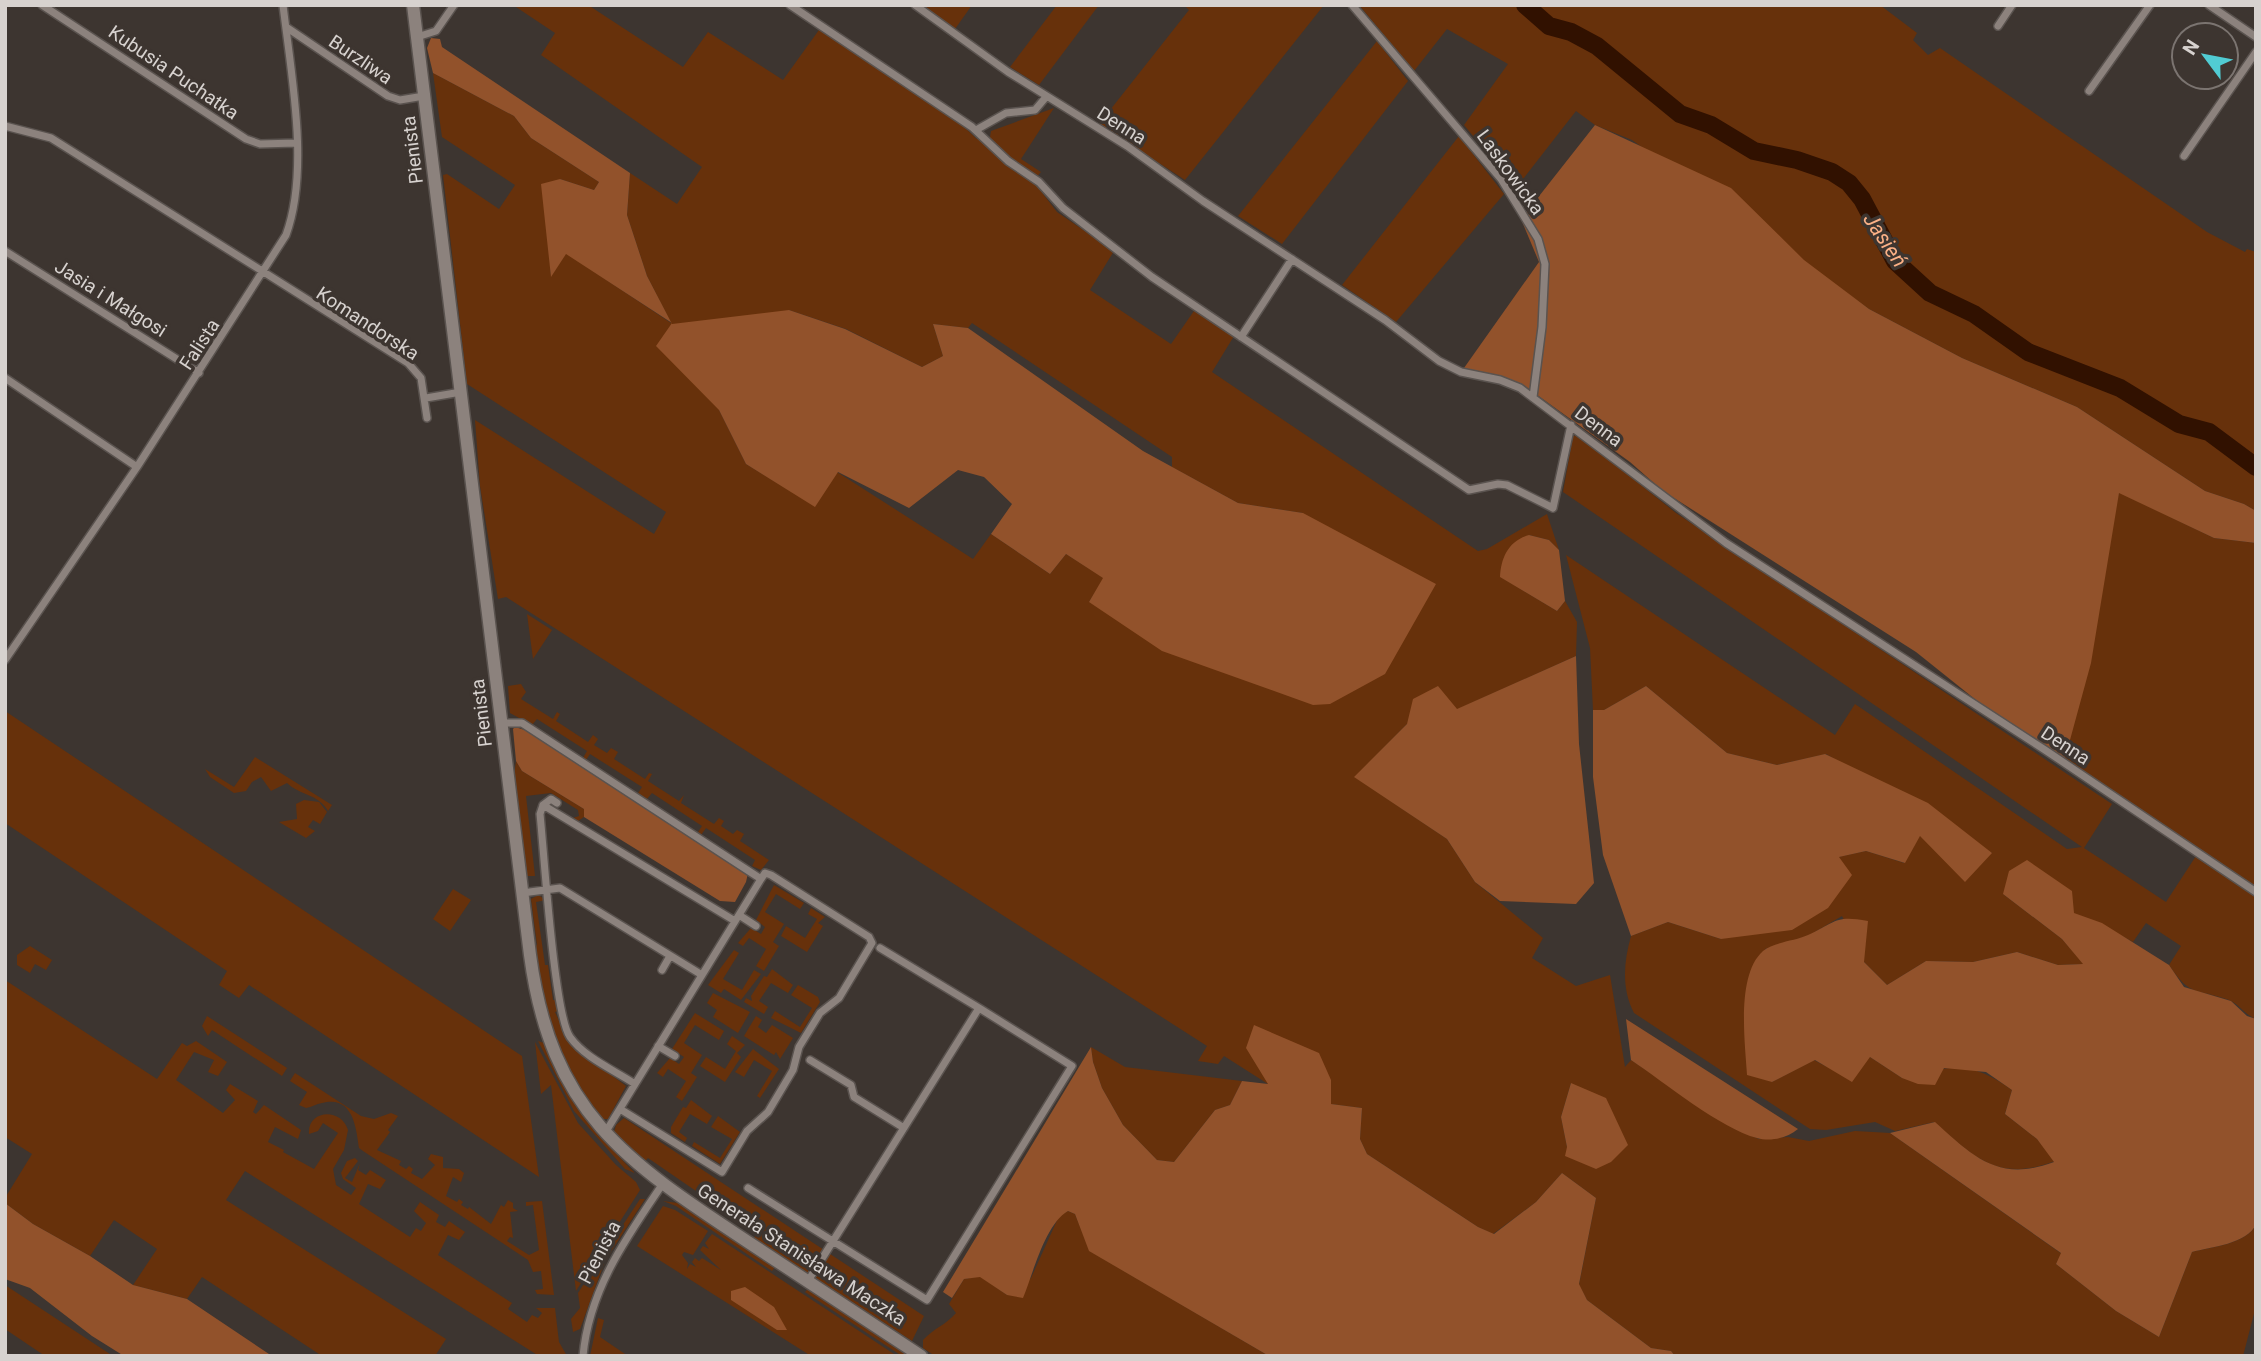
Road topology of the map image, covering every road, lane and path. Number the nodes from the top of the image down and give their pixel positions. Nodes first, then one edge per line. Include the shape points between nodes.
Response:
1 (42, 5) edge
2 (283, 5) edge
3 (413, 5) edge
4 (454, 5) edge
5 (790, 5) edge
6 (915, 5) edge
7 (1352, 5) edge
8 (2012, 5) edge
9 (2150, 5) edge
10 (2209, 5) edge
11 (1998, 26) dead end
12 (286, 27) junction
13 (417, 37) junction
14 (2256, 37) edge
15 (2256, 52) edge
16 (2089, 91) dead end
17 (424, 96) junction
18 (1046, 97) junction
19 (5, 126) edge
20 (976, 130) junction
21 (296, 143) junction
22 (2184, 156) dead end
23 (5, 251) edge
24 (1292, 259) junction
25 (263, 275) junction
26 (1241, 337) junction
27 (199, 373) junction
28 (5, 378) edge
29 (461, 392) junction
30 (1533, 397) junction
31 (426, 398) junction
32 (427, 418) dead end
33 (1571, 425) junction
34 (137, 467) junction
35 (5, 660) edge
36 (501, 723) junction
37 (557, 803) dead end
38 (543, 805) junction
39 (761, 878) junction
40 (547, 889) junction
41 (2256, 892) edge
42 (522, 893) junction
43 (737, 918) junction
44 (756, 926) dead end
45 (880, 948) dead end
46 (670, 956) junction
47 (662, 970) dead end
48 (702, 975) junction
49 (979, 1008) junction
50 (658, 1046) junction
51 (675, 1056) dead end
52 (810, 1060) dead end
53 (635, 1084) junction
54 (620, 1109) junction
55 (904, 1128) junction
56 (605, 1133) junction
57 (662, 1185) junction
58 (748, 1188) dead end
59 (833, 1241) junction
60 (808, 1281) junction
61 (583, 1356) edge
62 (921, 1356) edge

1 - 21 street, Kubusia Puchatka via 246,139 260,144
2 - 12 street, Falista
3 - 13 street, Pienista
4 - 13 street via 436,31
5 - 20 street
6 - 18 street, Denna
7 - 30 street, Laskowicka via 1501,178 1538,239 1545,264
8 - 11 street
9 - 16 street
10 - 14 street
12 - 17 street, Burzliwa via 388,96 400,100
12 - 21 street, Falista
13 - 17 street, Pienista
15 - 22 street
17 - 29 street, Pienista
18 - 20 street via 1035,110 1006,113
18 - 24 street, Denna via 1127,146
19 - 25 street, Komandorska via 51,138
20 - 26 street via 1125,257
21 - 25 street, Falista via 298,192 293,216
23 - 27 street, Jasia i Małgosi
24 - 26 street
24 - 30 street, Denna via 1439,361 1461,372 1500,380
25 - 27 street, Falista
25 - 31 street, Komandorska via 408,363 421,378
26 - 33 street via 1469,490 1507,485 1553,508
27 - 34 street, Falista
28 - 34 street
29 - 31 street
29 - 36 street, Pienista
30 - 33 street, Denna
31 - 32 street, Komandorska
33 - 41 street, Denna via 1726,543
34 - 35 street, Falista
36 - 39 street via 522,723
36 - 42 street, Pienista
37 - 38 street via 551,799
38 - 40 street
38 - 43 street
39 - 43 street
39 - 54 street via 765,873 771,876 873,943 839,998 820,1013 768,1112 747,1131 722,1172
40 - 42 street
40 - 46 street via 563,890
40 - 53 street via 565,1027 584,1051
42 - 56 street, Pienista via 533,981 547,1032 570,1083
43 - 44 street
43 - 48 street
45 - 49 street
46 - 47 street
46 - 48 street
48 - 50 street
49 - 55 street
49 - 59 street via 1072,1066 927,1300
50 - 51 street
50 - 53 street
52 - 55 street via 850,1085 854,1097
53 - 54 street
54 - 56 street
55 - 59 street
56 - 57 street, Pienista
57 - 60 street, Generała Stanisława Maczka
57 - 61 street, Pienista via 606,1274 589,1318
58 - 59 street
59 - 60 street
60 - 62 street, Generała Stanisława Maczka

